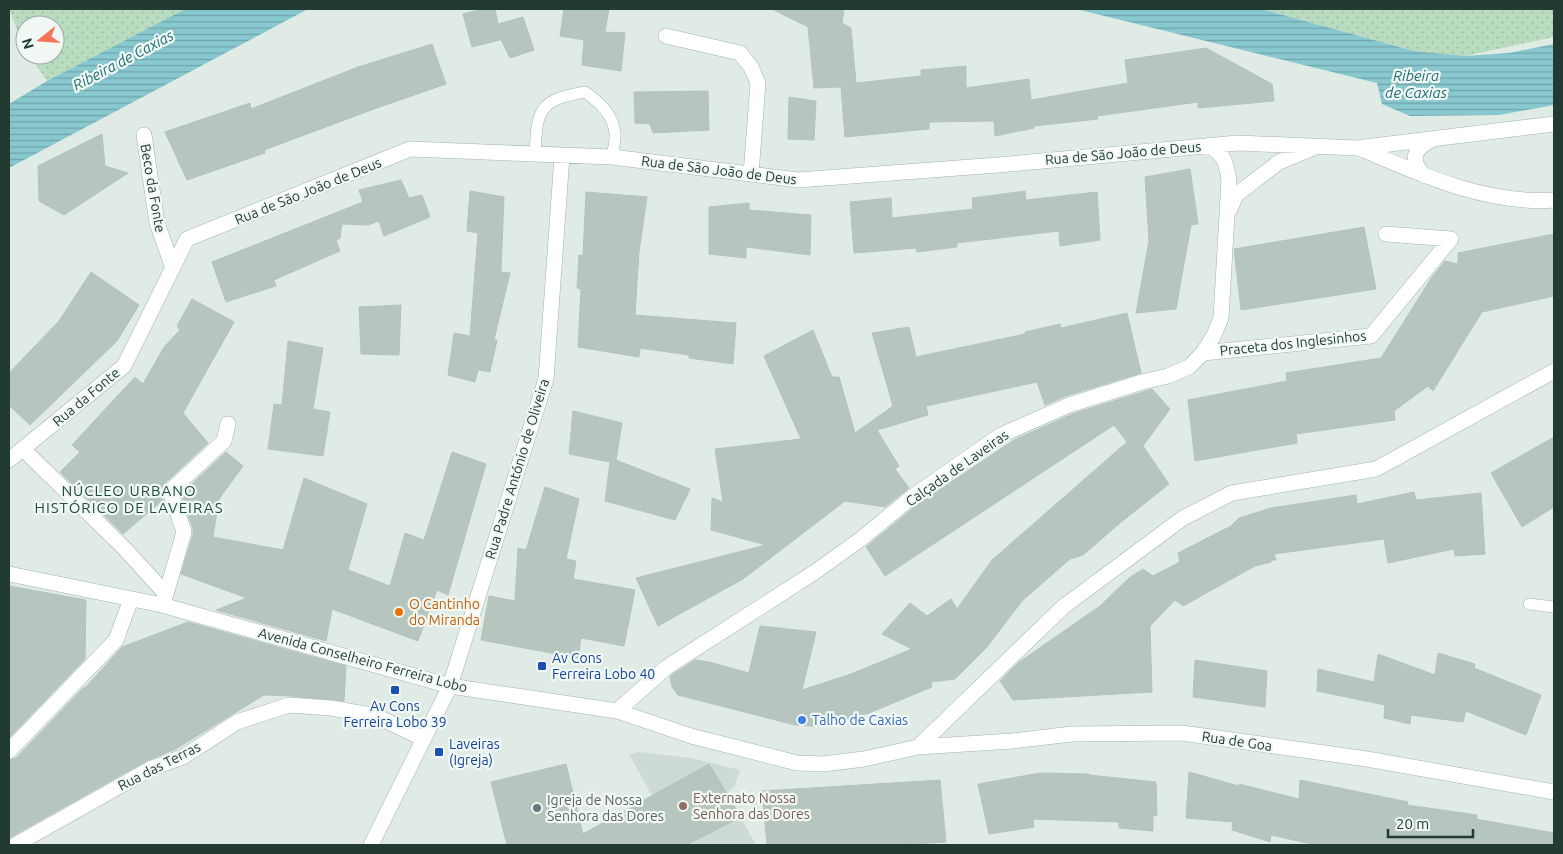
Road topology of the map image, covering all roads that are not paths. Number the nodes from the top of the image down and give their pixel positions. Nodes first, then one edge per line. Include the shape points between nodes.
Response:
1 (666, 36) dead end
2 (1554, 124) edge
3 (144, 136) dead end
4 (1434, 139) junction
5 (1209, 146) junction
6 (1319, 146) junction
7 (1357, 148) junction
8 (535, 155) junction
9 (562, 156) junction
10 (612, 157) junction
11 (750, 174) junction
12 (1425, 176) junction
13 (1554, 200) edge
14 (1228, 214) junction
15 (1386, 234) dead end
16 (187, 239) joint
17 (173, 268) junction
18 (1203, 353) junction
19 (1554, 371) edge
20 (228, 424) dead end
21 (23, 449) junction
22 (9, 460) edge
23 (9, 574) edge
24 (131, 599) junction
25 (164, 599) junction
26 (1529, 604) dead end
27 (1554, 607) edge
28 (450, 686) junction
29 (617, 711) junction
30 (424, 739) junction
31 (918, 747) junction
32 (9, 751) edge
33 (1554, 792) edge
34 (14, 845) edge
35 (371, 845) edge

1 - 11 street via 740,53 752,67 758,83
2 - 4 street, Rua de São João de Deus
3 - 17 street, Beco da Fonte via 157,223
4 - 7 street, Rua de São João de Deus
4 - 12 street via 1422,144 1416,152 1418,169
5 - 6 street, Rua de São João de Deus via 1238,143
5 - 11 street, Rua de São João de Deus via 798,180
5 - 14 street, Calçada de Laveiras via 1221,154 1227,165
6 - 7 street, Rua de São João de Deus
6 - 14 street, Calçada de Laveiras via 1279,162 1236,195
7 - 12 street, Rua de São João de Deus
8 - 9 street, Rua de São João de Deus
8 - 10 lane via 536,127 542,108 557,98 585,92 601,103 611,120 615,134
8 - 16 street, Rua de São João de Deus via 410,149
9 - 10 street, Rua de São João de Deus
9 - 28 street, Rua Padre António de Oliveira via 546,379
10 - 11 street, Rua de São João de Deus
12 - 13 street, Rua de São João de Deus via 1477,193 1536,201
14 - 18 street, Calçada de Laveiras via 1221,318
15 - 18 street, Praceta dos Inglesinhos via 1451,239 1372,336
16 - 17 street, Rua da Fonte
17 - 21 street, Rua da Fonte via 124,366
18 - 29 street, Calçada de Laveiras via 1189,367 1168,376 1070,404 1001,435 920,491 861,540 815,572 667,667
19 - 31 street via 1376,469 1232,493 1184,518 1063,607
20 - 25 street via 224,441 170,491 184,532
21 - 22 street, Rua da Fonte
21 - 25 street via 124,548
23 - 24 street, Avenida Conselheiro Ferreira Lobo
24 - 25 street, Avenida Conselheiro Ferreira Lobo
24 - 32 street via 116,640 107,652
25 - 28 street, Avenida Conselheiro Ferreira Lobo
26 - 27 lane
28 - 29 street, Avenida Conselheiro Ferreira Lobo
28 - 30 street, Rua Padre António de Oliveira
29 - 31 street, Avenida Conselheiro Ferreira Lobo via 691,736 797,763 864,759
30 - 34 street, Rua das Terras via 376,716 331,708 289,706 237,722 184,757 152,768
30 - 35 street, Rua Padre António de Oliveira
31 - 33 street, Rua de Goa via 1072,734 1182,733 1367,759

